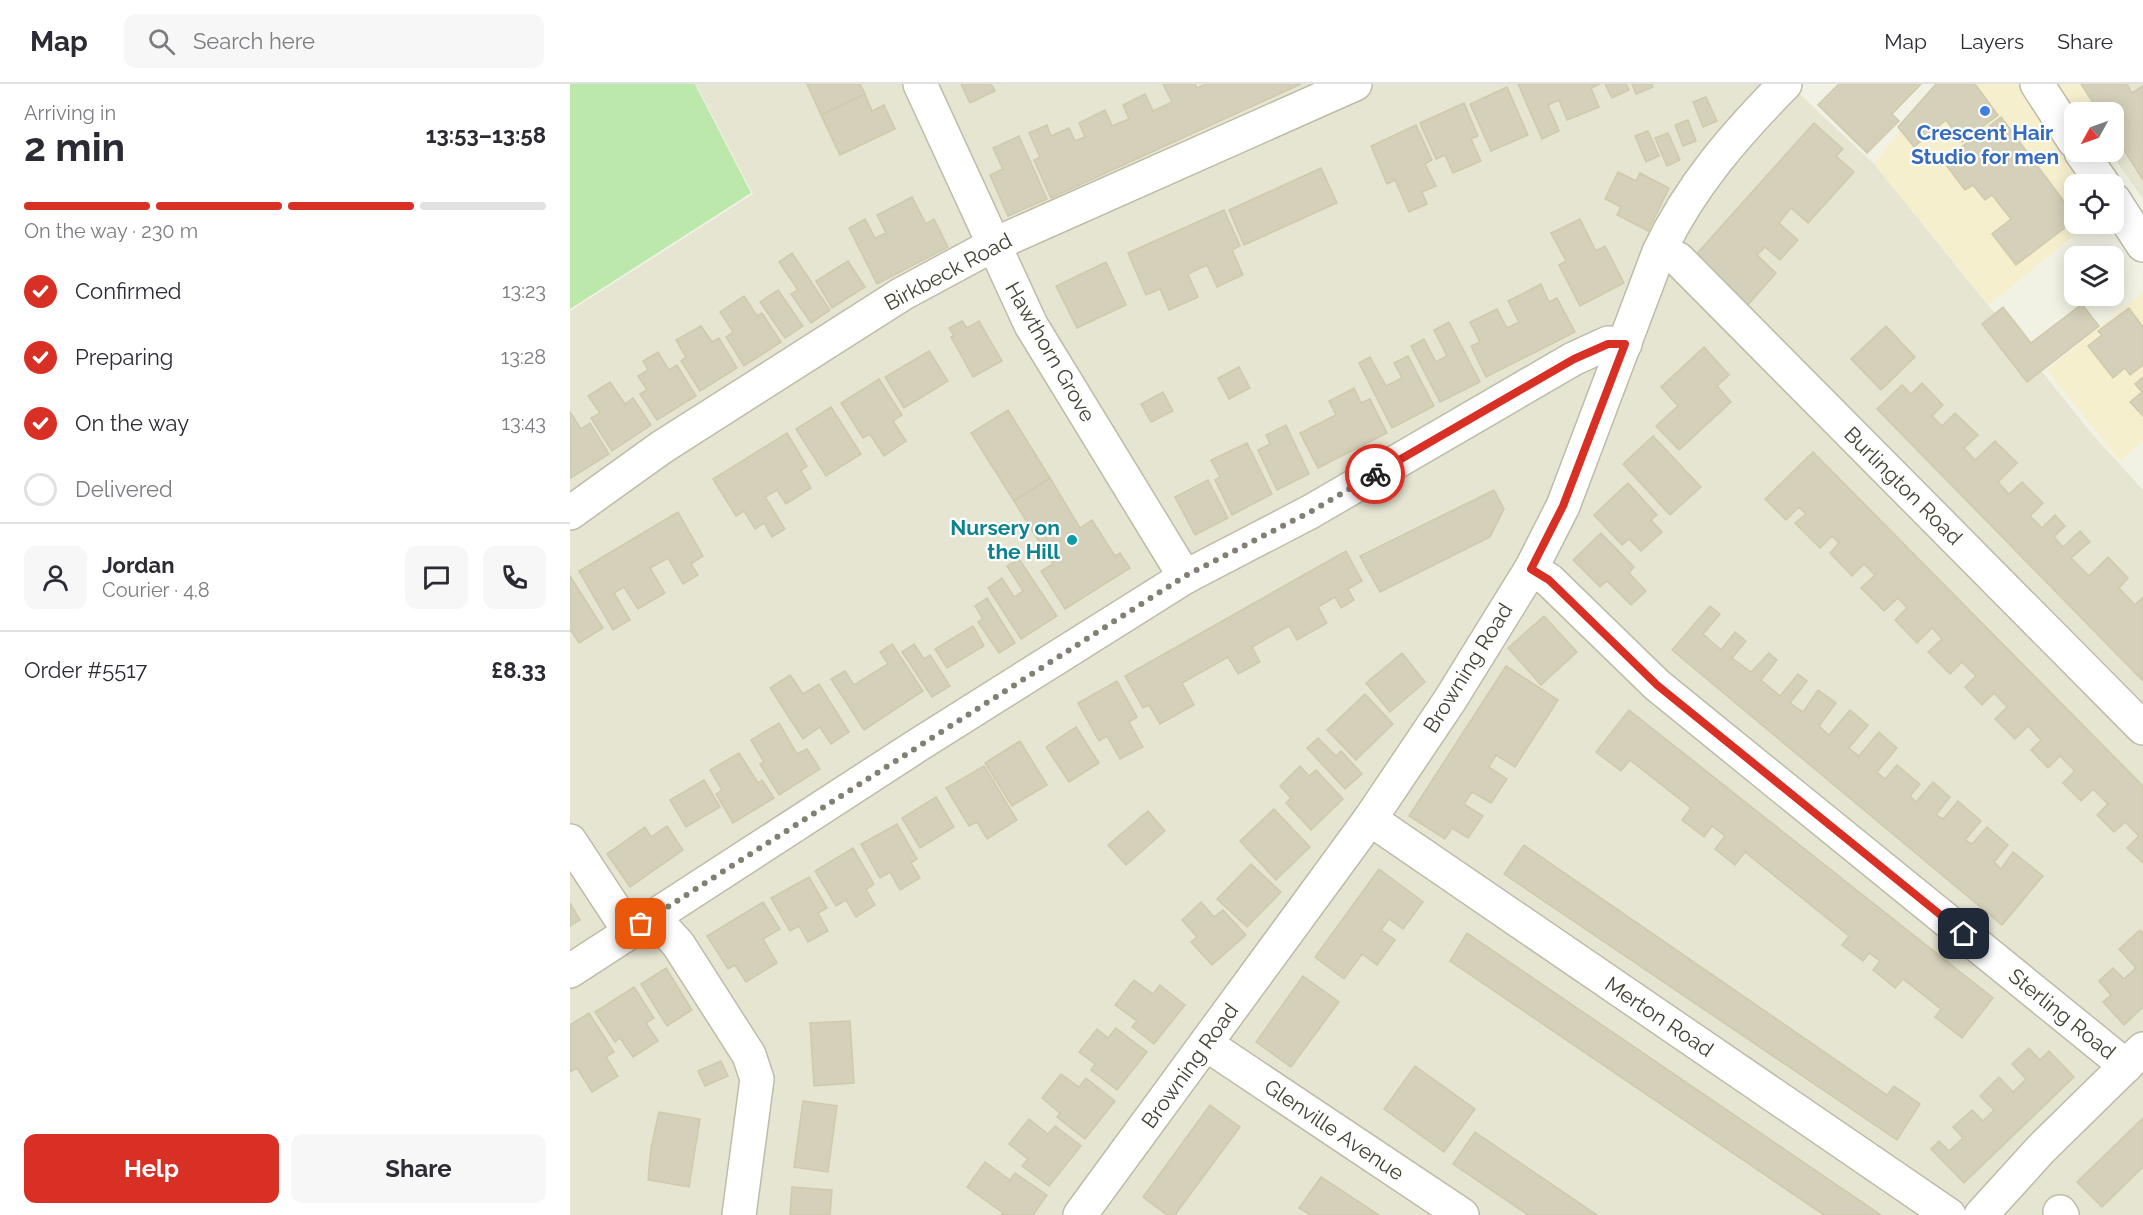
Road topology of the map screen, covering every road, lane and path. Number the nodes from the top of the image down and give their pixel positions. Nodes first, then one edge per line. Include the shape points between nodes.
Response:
1 (920, 84) edge
2 (1355, 84) edge
3 (1785, 84) edge
4 (2037, 84) edge
5 (2064, 126) edge
6 (2124, 216) edge
7 (993, 245) junction
8 (2143, 245) edge
9 (1659, 252) junction
10 (1625, 344) junction
11 (570, 513) edge
12 (1531, 569) junction
13 (1185, 576) junction
14 (2143, 728) edge
15 (1370, 819) junction
16 (570, 841) edge
17 (641, 924) junction
18 (570, 971) edge
19 (1206, 1044) junction
20 (2135, 1058) edge
21 (739, 1215) edge
22 (1080, 1215) edge
23 (1462, 1215) edge
24 (1949, 1215) edge
25 (1981, 1215) edge

1 - 7 street, Hawthorn Grove
2 - 7 street, Birkbeck Road
3 - 9 street, Browning Road via 1734,135 1701,179 1678,212
4 - 5 street
6 - 8 street
7 - 11 street, Birkbeck Road via 902,294 662,447
7 - 13 street, Hawthorn Grove via 1031,325
9 - 10 street, Browning Road
9 - 14 street, Burlington Road via 1678,259
10 - 12 street, Browning Road via 1563,506
10 - 13 street via 1608,344 1574,359 1310,512
12 - 15 street, Browning Road
12 - 20 street, Sterling Road via 1549,580 1657,685
13 - 17 street
15 - 19 street, Browning Road
15 - 24 street, Merton Road
16 - 17 street
17 - 18 street
17 - 21 street via 678,944 749,1055 757,1079
19 - 22 street, Browning Road
19 - 23 street, Glenville Avenue
20 - 25 street via 2041,1149

